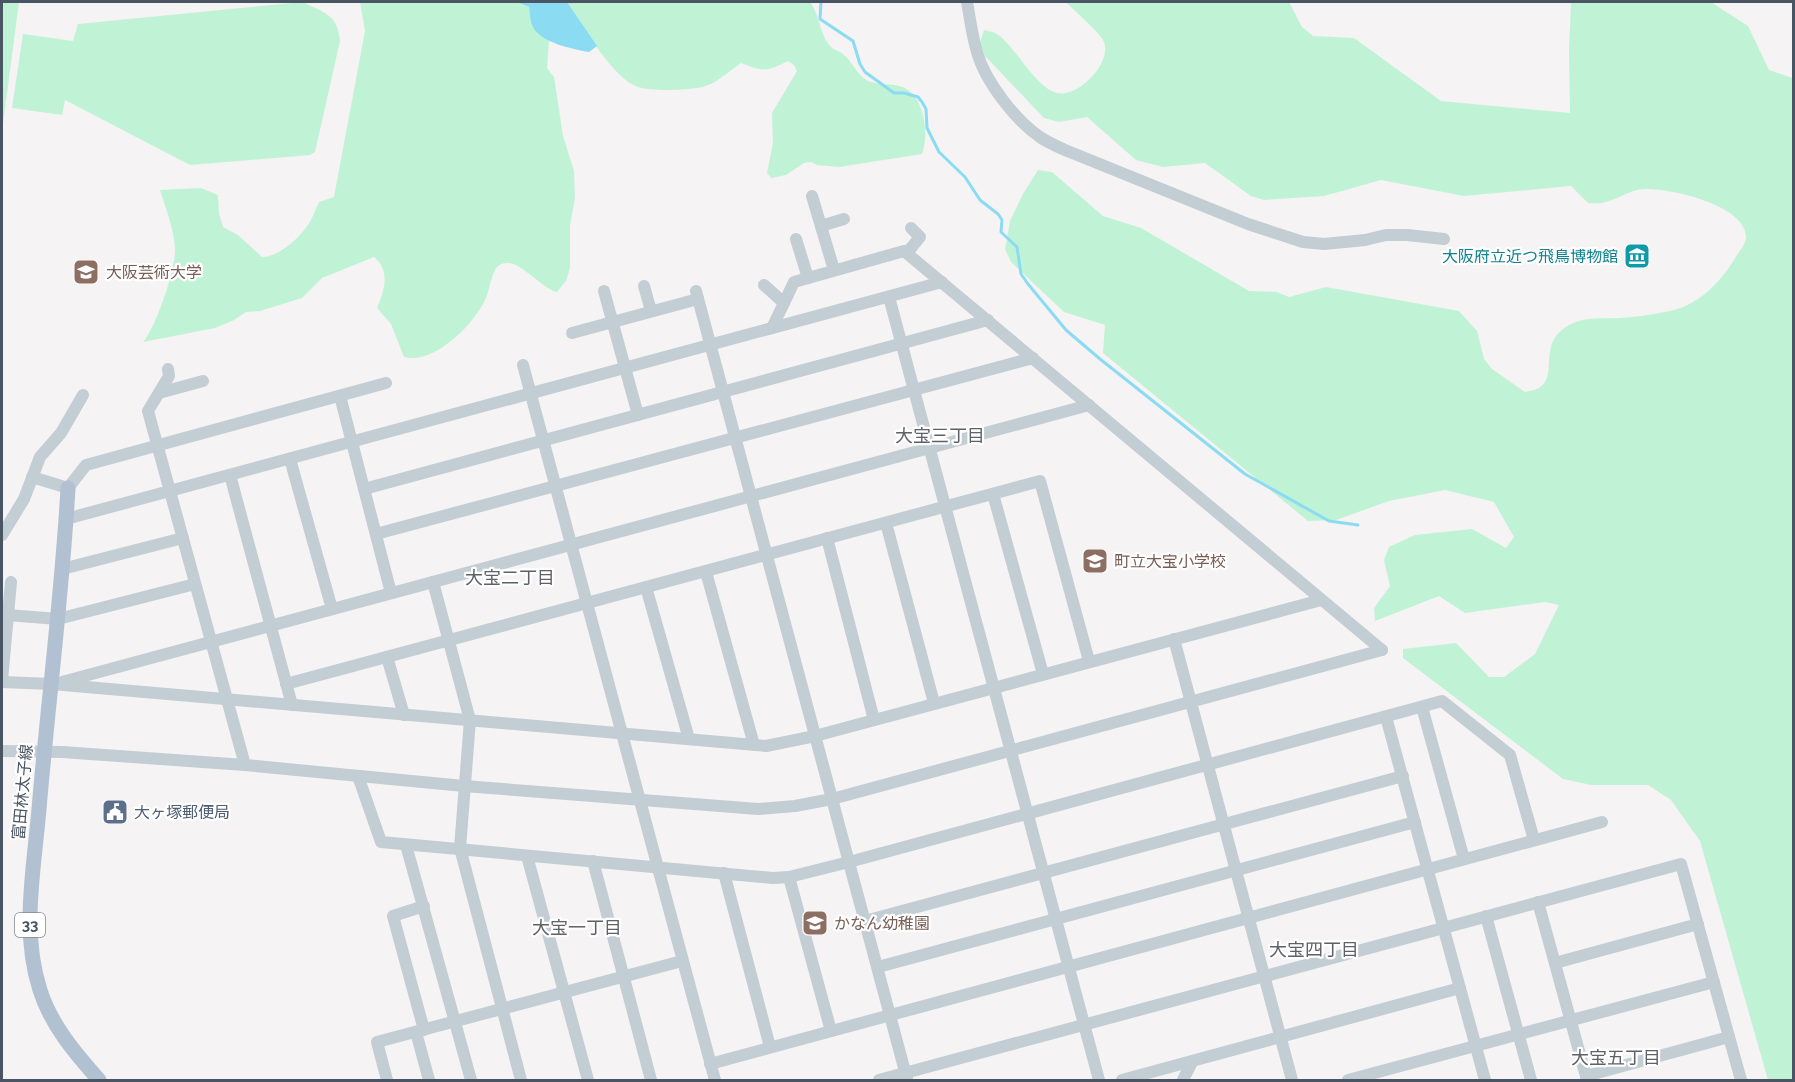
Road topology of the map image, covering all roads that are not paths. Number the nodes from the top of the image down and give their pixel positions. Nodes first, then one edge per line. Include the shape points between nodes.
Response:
1 (967, 2) edge
2 (812, 196) dead end
3 (844, 219) dead end
4 (821, 226) junction
5 (911, 228) dead end
6 (796, 239) dead end
7 (1444, 239) dead end
8 (907, 253) junction
9 (834, 270) junction
10 (808, 278) junction
11 (942, 282) junction
12 (764, 285) dead end
13 (644, 286) dead end
14 (604, 291) dead end
15 (889, 297) junction
16 (784, 303) junction
17 (651, 311) junction
18 (988, 320) junction
19 (612, 322) junction
20 (772, 328) junction
21 (572, 333) dead end
22 (901, 343) junction
23 (711, 345) junction
24 (1033, 358) junction
25 (523, 365) dead end
26 (625, 368) junction
27 (168, 369) dead end
28 (203, 381) dead end
29 (386, 383) dead end
30 (913, 390) junction
31 (723, 391) junction
32 (159, 393) junction
33 (532, 394) junction
34 (82, 395) dead end
35 (340, 396) junction
36 (1089, 405) junction
37 (638, 415) junction
38 (735, 438) junction
39 (544, 441) junction
40 (352, 442) junction
41 (157, 444) junction
42 (930, 448) junction
43 (290, 459) junction
44 (230, 475) junction
45 (32, 477) junction
46 (556, 487) junction
47 (68, 488) junction
48 (364, 489) junction
49 (171, 491) junction
50 (993, 494) junction
51 (751, 497) junction
52 (946, 506) junction
53 (66, 519) junction
54 (886, 523) junction
55 (376, 534) junction
56 (2, 535) edge
57 (183, 538) junction
58 (827, 538) junction
59 (572, 545) junction
60 (766, 555) junction
61 (62, 569) junction
62 (706, 572) junction
63 (10, 582) dead end
64 (433, 582) junction
65 (195, 584) junction
66 (646, 587) junction
67 (391, 593) junction
68 (1321, 600) junction
69 (587, 603) junction
70 (332, 609) junction
71 (8, 615) junction
72 (58, 619) junction
73 (271, 626) junction
74 (1174, 639) junction
75 (447, 640) junction
76 (211, 642) junction
77 (387, 657) junction
78 (1089, 661) junction
79 (1043, 674) junction
80 (2, 681) edge
81 (52, 684) junction
82 (286, 684) junction
83 (994, 688) junction
84 (227, 699) junction
85 (1190, 702) junction
86 (934, 703) junction
87 (292, 705) junction
88 (1422, 707) junction
89 (404, 715) junction
90 (1386, 717) junction
91 (470, 720) junction
92 (874, 720) junction
93 (622, 734) junction
94 (815, 736) junction
95 (689, 739) junction
96 (754, 745) junction
97 (1010, 750) junction
98 (2, 751) edge
99 (44, 751) junction
100 (245, 765) junction
101 (1207, 765) junction
102 (358, 776) junction
103 (1402, 776) junction
104 (464, 786) junction
105 (832, 799) junction
106 (641, 801) junction
107 (1027, 813) junction
108 (1415, 822) junction
109 (1602, 822) dead end
110 (1223, 825) junction
111 (1534, 840) junction
112 (406, 844) junction
113 (460, 848) junction
114 (527, 856) junction
115 (1464, 859) junction
116 (592, 861) junction
117 (849, 861) junction
118 (657, 867) junction
119 (1427, 869) junction
120 (1235, 872) junction
121 (724, 873) junction
122 (1043, 873) junction
123 (789, 877) junction
124 (1539, 902) junction
125 (424, 906) junction
126 (1486, 916) junction
127 (1248, 917) junction
128 (1055, 919) junction
129 (865, 921) junction
130 (1698, 924) junction
131 (1443, 928) junction
132 (682, 960) junction
133 (1555, 963) junction
134 (1068, 966) junction
135 (878, 968) junction
136 (623, 976) junction
137 (1265, 977) junction
138 (1714, 982) junction
139 (1460, 988) junction
140 (564, 992) junction
141 (501, 1009) junction
142 (890, 1015) junction
143 (1571, 1020) junction
144 (456, 1021) junction
145 (1084, 1025) junction
146 (420, 1031) junction
147 (831, 1031) junction
148 (1519, 1034) junction
149 (1281, 1037) junction
150 (1729, 1037) junction
151 (1476, 1046) junction
152 (770, 1047) junction
153 (1192, 1062) junction
154 (710, 1064) junction
155 (907, 1077) edge
156 (1586, 1078) edge
157 (99, 1080) edge
158 (387, 1080) edge
159 (429, 1080) edge
160 (471, 1080) edge
161 (521, 1080) edge
162 (588, 1080) edge
163 (651, 1080) edge
164 (715, 1080) edge
165 (879, 1080) edge
166 (1099, 1080) edge
167 (1122, 1080) edge
168 (1183, 1080) edge
169 (1292, 1080) edge
170 (1348, 1080) edge
171 (1485, 1080) edge
172 (1531, 1080) edge
173 (1741, 1080) edge

1 - 7 street via 977,53 1001,95 1039,137 1065,150 1248,224 1303,242 1324,244 1407,235
2 - 4 street
3 - 4 street
4 - 9 street
5 - 8 street via 920,237
6 - 10 street
8 - 9 street
8 - 11 street
9 - 10 street
10 - 16 street via 794,282
11 - 15 street
11 - 18 street
12 - 16 street
13 - 17 street
14 - 19 street
15 - 20 street
15 - 22 street
16 - 20 street
17 - 19 street
17 - 23 street via 697,295
18 - 22 street
18 - 24 street
19 - 21 street
19 - 26 street
20 - 23 street
22 - 30 street
22 - 31 street
23 - 26 street
23 - 31 street
24 - 30 street
24 - 36 street
25 - 33 street
26 - 33 street
26 - 37 street
27 - 32 street via 169,376
28 - 32 street
29 - 35 street
30 - 38 street
30 - 42 street
31 - 37 street
31 - 38 street
32 - 41 street via 148,411
33 - 39 street
33 - 40 street
34 - 45 street via 61,433 40,457
35 - 40 street
35 - 41 street
36 - 42 street
36 - 68 street
37 - 39 street
38 - 46 street
38 - 51 street
39 - 46 street
39 - 48 street
40 - 43 street
40 - 48 street
41 - 47 street via 86,465
41 - 49 street
42 - 51 street
42 - 52 street
43 - 44 street
43 - 70 street
44 - 49 street
44 - 73 street
45 - 47 street
45 - 56 street via 24,499
46 - 55 street
46 - 59 street
47 - 53 main road, 富田林太子線 / 33
48 - 55 street
49 - 53 street
49 - 57 street
50 - 52 street
50 - 78 street via 1040,482
50 - 79 street
51 - 59 street
51 - 60 street
52 - 54 street
52 - 83 street
53 - 61 main road, 富田林太子線 / 33
54 - 58 street
54 - 86 street
55 - 67 street
57 - 61 street
57 - 65 street
58 - 60 street
58 - 92 street
59 - 64 street
59 - 69 street
60 - 62 street
60 - 94 street
61 - 72 main road, 富田林太子線 / 33
62 - 66 street
62 - 96 street
63 - 71 street
64 - 67 street
64 - 75 street
65 - 72 street
65 - 76 street
66 - 69 street
66 - 95 street
67 - 70 street
68 - 74 street
68 - 85 street via 1382,650
69 - 75 street
69 - 93 street
70 - 73 street
71 - 72 street
71 - 80 street
72 - 81 main road, 富田林太子線 / 33
73 - 76 street
73 - 82 street
74 - 78 street
74 - 85 street
75 - 77 street
75 - 91 street
76 - 81 street
76 - 84 street
77 - 82 street
77 - 89 street
78 - 79 street
79 - 83 street
80 - 81 street
81 - 84 street
81 - 99 main road, 富田林太子線 / 33
82 - 87 street
83 - 86 street
83 - 97 street
84 - 87 street
84 - 100 street
85 - 97 street
85 - 101 street
86 - 92 street
87 - 89 street
88 - 90 street
88 - 111 street via 1442,701 1510,755
88 - 115 street
89 - 91 street
90 - 101 street
90 - 103 street
91 - 93 street
91 - 104 street
92 - 94 street
93 - 95 street
93 - 106 street
94 - 96 street via 778,745
94 - 105 street
95 - 96 street
97 - 105 street
97 - 107 street
98 - 99 street
99 - 100 street
99 - 157 main road, 富田林太子線 / 33 via 31,896 33,962 53,1020
100 - 102 street
101 - 107 street
101 - 110 street
102 - 104 street
102 - 112 street via 381,842
103 - 108 street
103 - 110 street
104 - 106 street
104 - 113 street
105 - 106 street via 758,809
105 - 117 street
106 - 118 street
107 - 117 street
107 - 122 street
108 - 119 street
108 - 120 street
109 - 111 street
110 - 120 street
110 - 122 street
111 - 115 street
112 - 113 street
112 - 125 street
113 - 114 street
113 - 141 street
114 - 116 street
114 - 140 street
115 - 119 street
116 - 118 street
116 - 136 street
117 - 123 street
117 - 129 street
118 - 121 street
118 - 132 street
119 - 127 street
119 - 131 street
120 - 127 street
120 - 128 street
121 - 123 street
121 - 152 street
122 - 128 street
122 - 129 street
123 - 147 street
124 - 126 street
124 - 130 street via 1681,864
124 - 133 street
125 - 144 street
125 - 146 street via 393,916
126 - 131 street
126 - 148 street
127 - 134 street
127 - 137 street
128 - 134 street
128 - 135 street
129 - 135 street
130 - 133 street
130 - 138 street
131 - 137 street
131 - 139 street
132 - 136 street
132 - 154 street
133 - 143 street
134 - 142 street
134 - 145 street
135 - 142 street
136 - 140 street
136 - 163 street
137 - 145 street
137 - 149 street
138 - 143 street
138 - 150 street
139 - 149 street
139 - 151 street
140 - 141 street
140 - 162 street
141 - 144 street
141 - 161 street
142 - 147 street
142 - 155 street
143 - 148 street
143 - 156 street
144 - 146 street
144 - 160 street
145 - 155 street
145 - 166 street
146 - 158 street via 377,1042
146 - 159 street
147 - 152 street
148 - 151 street
148 - 172 street
149 - 153 street
149 - 169 street
150 - 156 street
150 - 173 street
151 - 170 street
151 - 171 street
152 - 154 street
153 - 167 street
153 - 168 street
154 - 164 street
155 - 165 street

